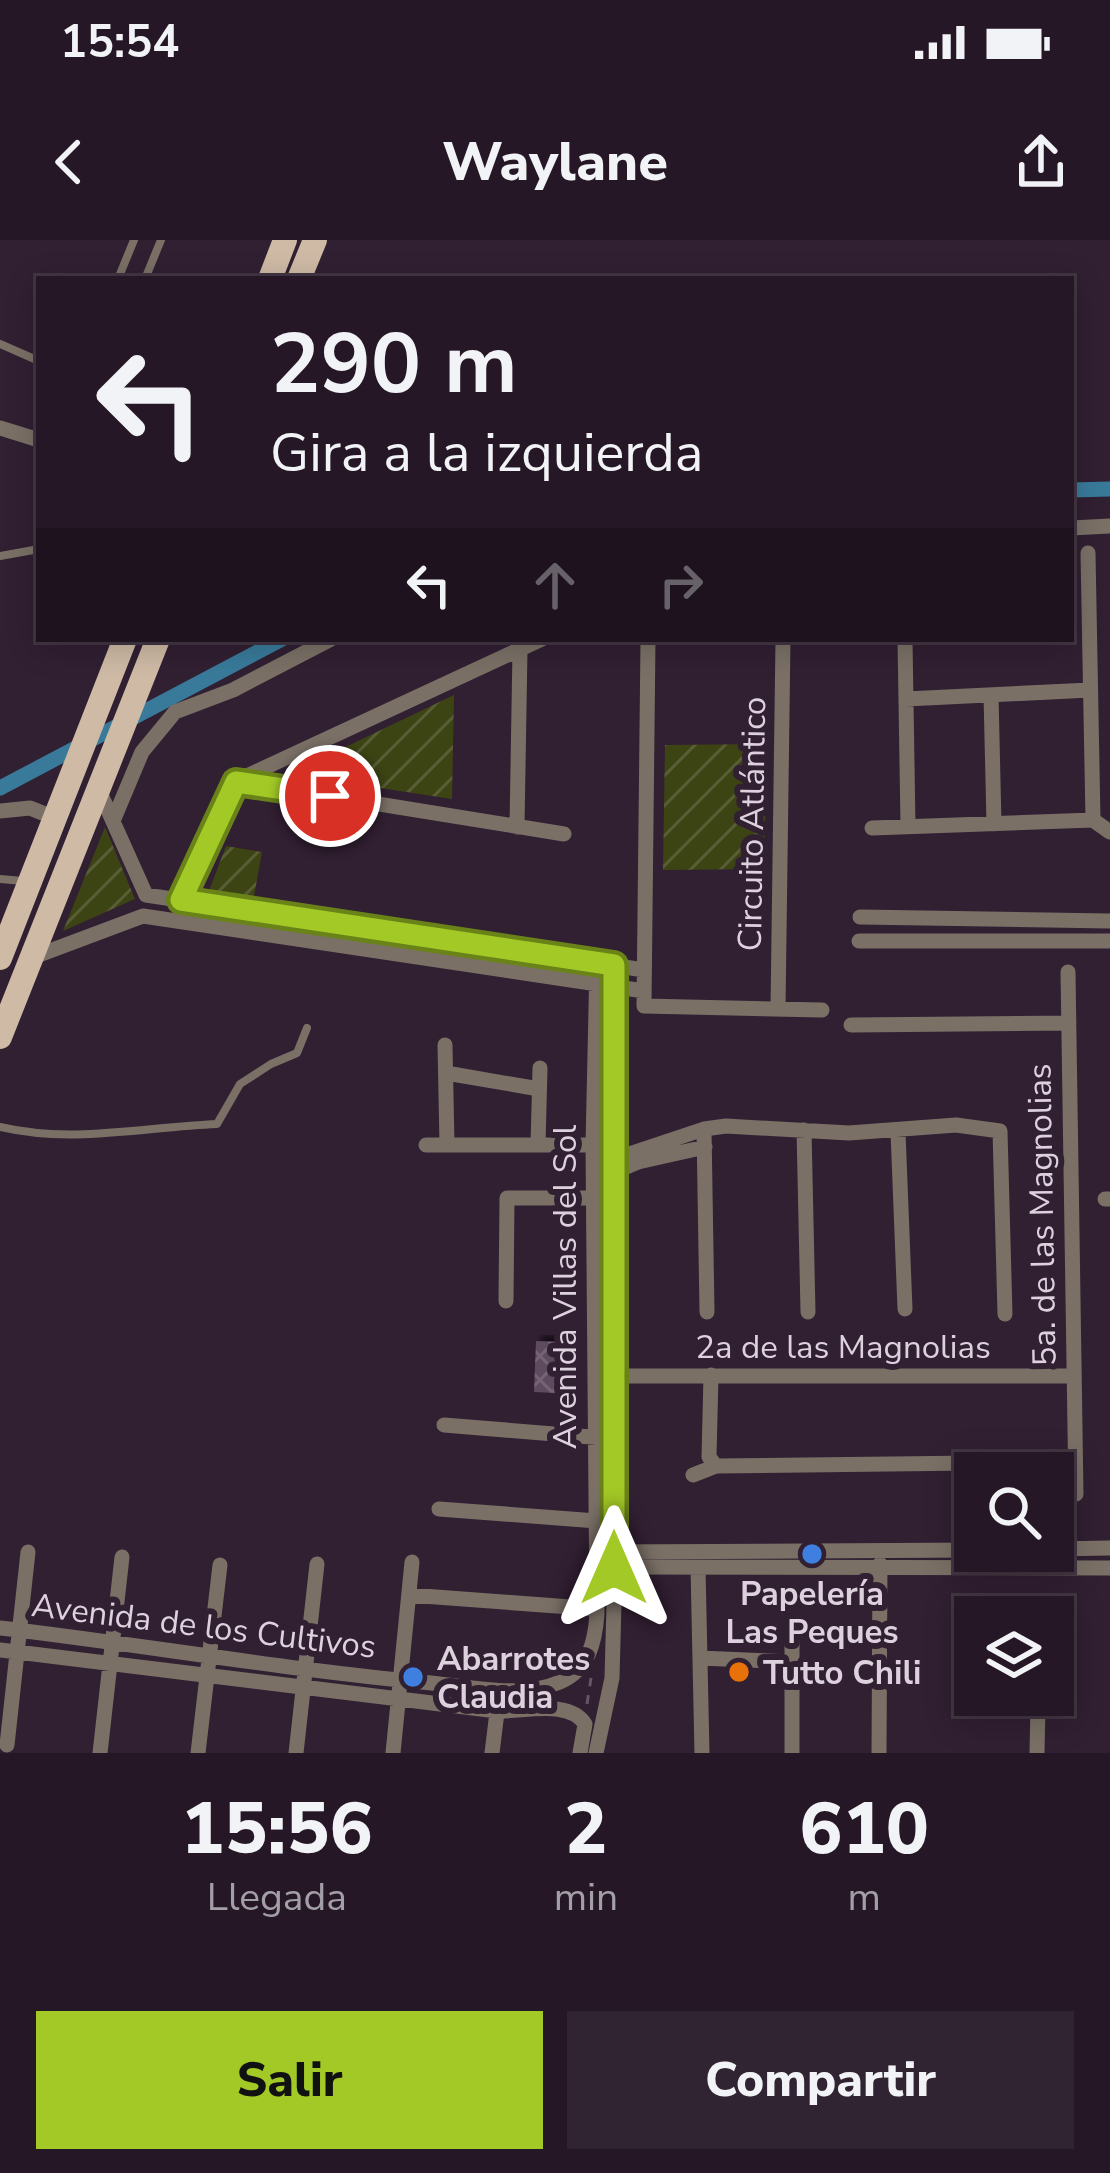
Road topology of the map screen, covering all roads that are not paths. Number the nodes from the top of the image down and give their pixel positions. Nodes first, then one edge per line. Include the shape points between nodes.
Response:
1 (134, 240) edge
2 (161, 240) edge
3 (285, 240) edge
4 (315, 240) edge
5 (119, 276) edge
6 (146, 276) edge
7 (270, 276) edge
8 (300, 276) edge
9 (0, 344) edge
10 (36, 360) edge
11 (0, 428) edge
12 (36, 439) edge
13 (1110, 526) edge
14 (1074, 528) edge
15 (36, 550) edge
16 (1088, 553) dead end
17 (0, 556) edge
18 (1080, 587) edge
19 (124, 642) edge
20 (157, 642) edge
21 (325, 642) edge
22 (536, 642) edge
23 (648, 642) edge
24 (783, 642) edge
25 (905, 642) edge
26 (520, 650) junction
27 (1090, 690) junction
28 (991, 694) junction
29 (906, 699) junction
30 (236, 782) junction
31 (99, 783) junction
32 (0, 811) edge
33 (1092, 813) junction
34 (1110, 815) edge
35 (55, 818) junction
36 (113, 821) junction
37 (994, 824) junction
38 (908, 826) junction
39 (517, 827) junction
40 (872, 828) dead end
41 (1110, 832) edge
42 (564, 834) dead end
43 (0, 879) edge
44 (30, 881) junction
45 (146, 895) junction
46 (181, 900) junction
47 (143, 916) junction
48 (860, 916) dead end
49 (960, 918) junction
50 (1110, 921) edge
51 (178, 922) junction
52 (356, 926) junction
53 (860, 940) dead end
54 (960, 941) junction
55 (1110, 941) edge
56 (353, 947) junction
57 (1, 954) edge
58 (31, 958) junction
59 (605, 964) junction
60 (644, 970) junction
61 (1068, 972) dead end
62 (605, 986) junction
63 (644, 991) junction
64 (778, 1009) junction
65 (822, 1010) dead end
66 (1069, 1022) junction
67 (851, 1024) dead end
68 (307, 1028) dead end
69 (0, 1037) edge
70 (446, 1045) dead end
71 (540, 1068) dead end
72 (446, 1073) junction
73 (539, 1089) junction
74 (0, 1127) edge
75 (704, 1129) junction
76 (804, 1130) junction
77 (898, 1132) junction
78 (426, 1145) dead end
79 (447, 1145) junction
80 (538, 1145) junction
81 (593, 1145) junction
82 (704, 1147) junction
83 (613, 1167) junction
84 (593, 1182) junction
85 (506, 1301) dead end
86 (905, 1310) dead end
87 (707, 1312) dead end
88 (808, 1312) dead end
89 (1005, 1314) dead end
90 (711, 1375) junction
91 (614, 1376) junction
92 (1072, 1376) junction
93 (444, 1425) dead end
94 (594, 1437) junction
95 (614, 1439) junction
96 (1074, 1452) edge
97 (1074, 1458) edge
98 (954, 1463) edge
99 (716, 1466) junction
100 (693, 1475) dead end
101 (1076, 1494) dead end
102 (439, 1509) dead end
103 (597, 1522) junction
104 (1110, 1548) edge
105 (1074, 1549) edge
106 (954, 1550) edge
107 (880, 1551) junction
108 (28, 1552) dead end
109 (122, 1557) dead end
110 (606, 1560) junction
111 (412, 1562) dead end
112 (317, 1564) dead end
113 (220, 1565) dead end
114 (698, 1568) junction
115 (1110, 1568) edge
116 (880, 1570) junction
117 (409, 1595) junction
118 (597, 1609) junction
119 (0, 1628) edge
120 (19, 1630) junction
121 (792, 1632) dead end
122 (596, 1642) joint
123 (112, 1643) junction
124 (9, 1651) edge
125 (209, 1656) junction
126 (700, 1658) junction
127 (792, 1662) junction
128 (110, 1664) junction
129 (306, 1669) junction
130 (207, 1676) junction
131 (400, 1680) junction
132 (304, 1689) junction
133 (500, 1689) junction
134 (398, 1700) junction
135 (497, 1712) junction
136 (1038, 1716) edge
137 (604, 1720) junction
138 (585, 1724) junction
139 (7, 1745) dead end
140 (100, 1753) edge
141 (198, 1753) edge
142 (296, 1753) edge
143 (393, 1753) edge
144 (491, 1753) edge
145 (580, 1753) edge
146 (596, 1753) edge
147 (702, 1753) edge
148 (793, 1753) edge
149 (879, 1753) edge
150 (1037, 1753) edge

1 - 5 lane
2 - 6 lane
3 - 7 main road
4 - 8 main road
9 - 10 lane
11 - 12 street
13 - 14 street
15 - 17 lane
16 - 18 street
18 - 27 street
19 - 35 main road
20 - 31 main road
21 - 36 street via 175,712 142,752
22 - 26 street
23 - 60 street
24 - 64 street, Circuito Atlántico
25 - 29 street
26 - 30 street
26 - 39 street
27 - 28 street
27 - 33 street
28 - 29 street
28 - 37 street
29 - 38 street
30 - 39 street
30 - 46 street
31 - 36 street
31 - 58 main road
32 - 35 street via 30,808
33 - 34 street
33 - 37 street
33 - 41 street
35 - 44 main road
36 - 45 street
37 - 38 street
38 - 40 street
39 - 42 street
43 - 44 lane
44 - 57 main road
45 - 46 street
45 - 47 street
46 - 51 street
46 - 52 street
47 - 51 street
47 - 58 street
48 - 49 street
49 - 50 street
49 - 54 street
51 - 56 street
52 - 56 street
52 - 59 street
53 - 54 street
54 - 55 street
56 - 62 street
58 - 69 main road
59 - 60 street
59 - 62 street, Avenida Villas del Sol
60 - 63 street
61 - 66 street, 5a. de las Magnolias
62 - 63 street
62 - 81 street, Avenida Villas del Sol
62 - 83 street, Avenida Villas del Sol
63 - 64 street via 644,1006
64 - 65 street
66 - 67 street
66 - 92 street, 5a. de las Magnolias
68 - 74 lane via 297,1053 240,1084 217,1124 68,1136
70 - 72 street
71 - 73 street
72 - 73 street
72 - 79 street
73 - 80 street
75 - 76 street
75 - 82 street
75 - 83 street
76 - 77 street
76 - 88 street
77 - 86 street
77 - 89 street via 956,1125 1000,1131
78 - 79 street
79 - 80 street
80 - 81 street
81 - 84 street, Avenida Villas del Sol
82 - 83 street
82 - 87 street
83 - 84 street
83 - 91 street, Avenida Villas del Sol
84 - 85 street via 507,1198
84 - 94 street, Avenida Villas del Sol
90 - 91 street, 2a de las Magnolias
90 - 92 street, 2a de las Magnolias
90 - 99 street via 709,1457
91 - 95 street, Avenida Villas del Sol
92 - 96 street, 5a. de las Magnolias
93 - 94 street
94 - 95 street
94 - 103 street, Avenida Villas del Sol
95 - 110 street, Avenida Villas del Sol
97 - 101 street, 5a. de las Magnolias
98 - 99 street
99 - 100 street
102 - 103 street
103 - 110 street, Avenida Villas del Sol
104 - 105 street
106 - 107 street
107 - 110 street
107 - 116 street
108 - 120 street
109 - 123 street
110 - 114 street
110 - 118 street, Avenida Villas del Sol
110 - 137 street, Avenida Villas del Sol via 612,1678
111 - 117 street
112 - 129 street
113 - 125 street
114 - 116 street
114 - 126 street
115 - 116 street
116 - 149 street
117 - 118 street
117 - 131 street
118 - 122 street, Avenida Villas del Sol
119 - 120 street, Avenida de los Cultivos
120 - 123 street, Avenida de los Cultivos
120 - 124 street
121 - 127 street
122 - 133 street, Avenida de los Cultivos via 562,1681
123 - 125 street, Avenida de los Cultivos
123 - 128 street
124 - 128 street, Avenida de los Cultivos
124 - 139 street
125 - 129 street, Avenida de los Cultivos
125 - 130 street
126 - 127 street
126 - 147 street
127 - 148 street
128 - 130 street, Avenida de los Cultivos
128 - 140 street
129 - 131 street, Avenida de los Cultivos
129 - 132 street
130 - 132 street, Avenida de los Cultivos
130 - 141 street
131 - 133 street, Avenida de los Cultivos
131 - 134 street
132 - 134 street, Avenida de los Cultivos
132 - 142 street
133 - 135 street
134 - 135 street, Avenida de los Cultivos
134 - 143 street
135 - 138 street, Avenida de los Cultivos via 569,1710
135 - 144 street
136 - 150 street
137 - 138 street
137 - 146 street, Avenida Villas del Sol
138 - 145 street

